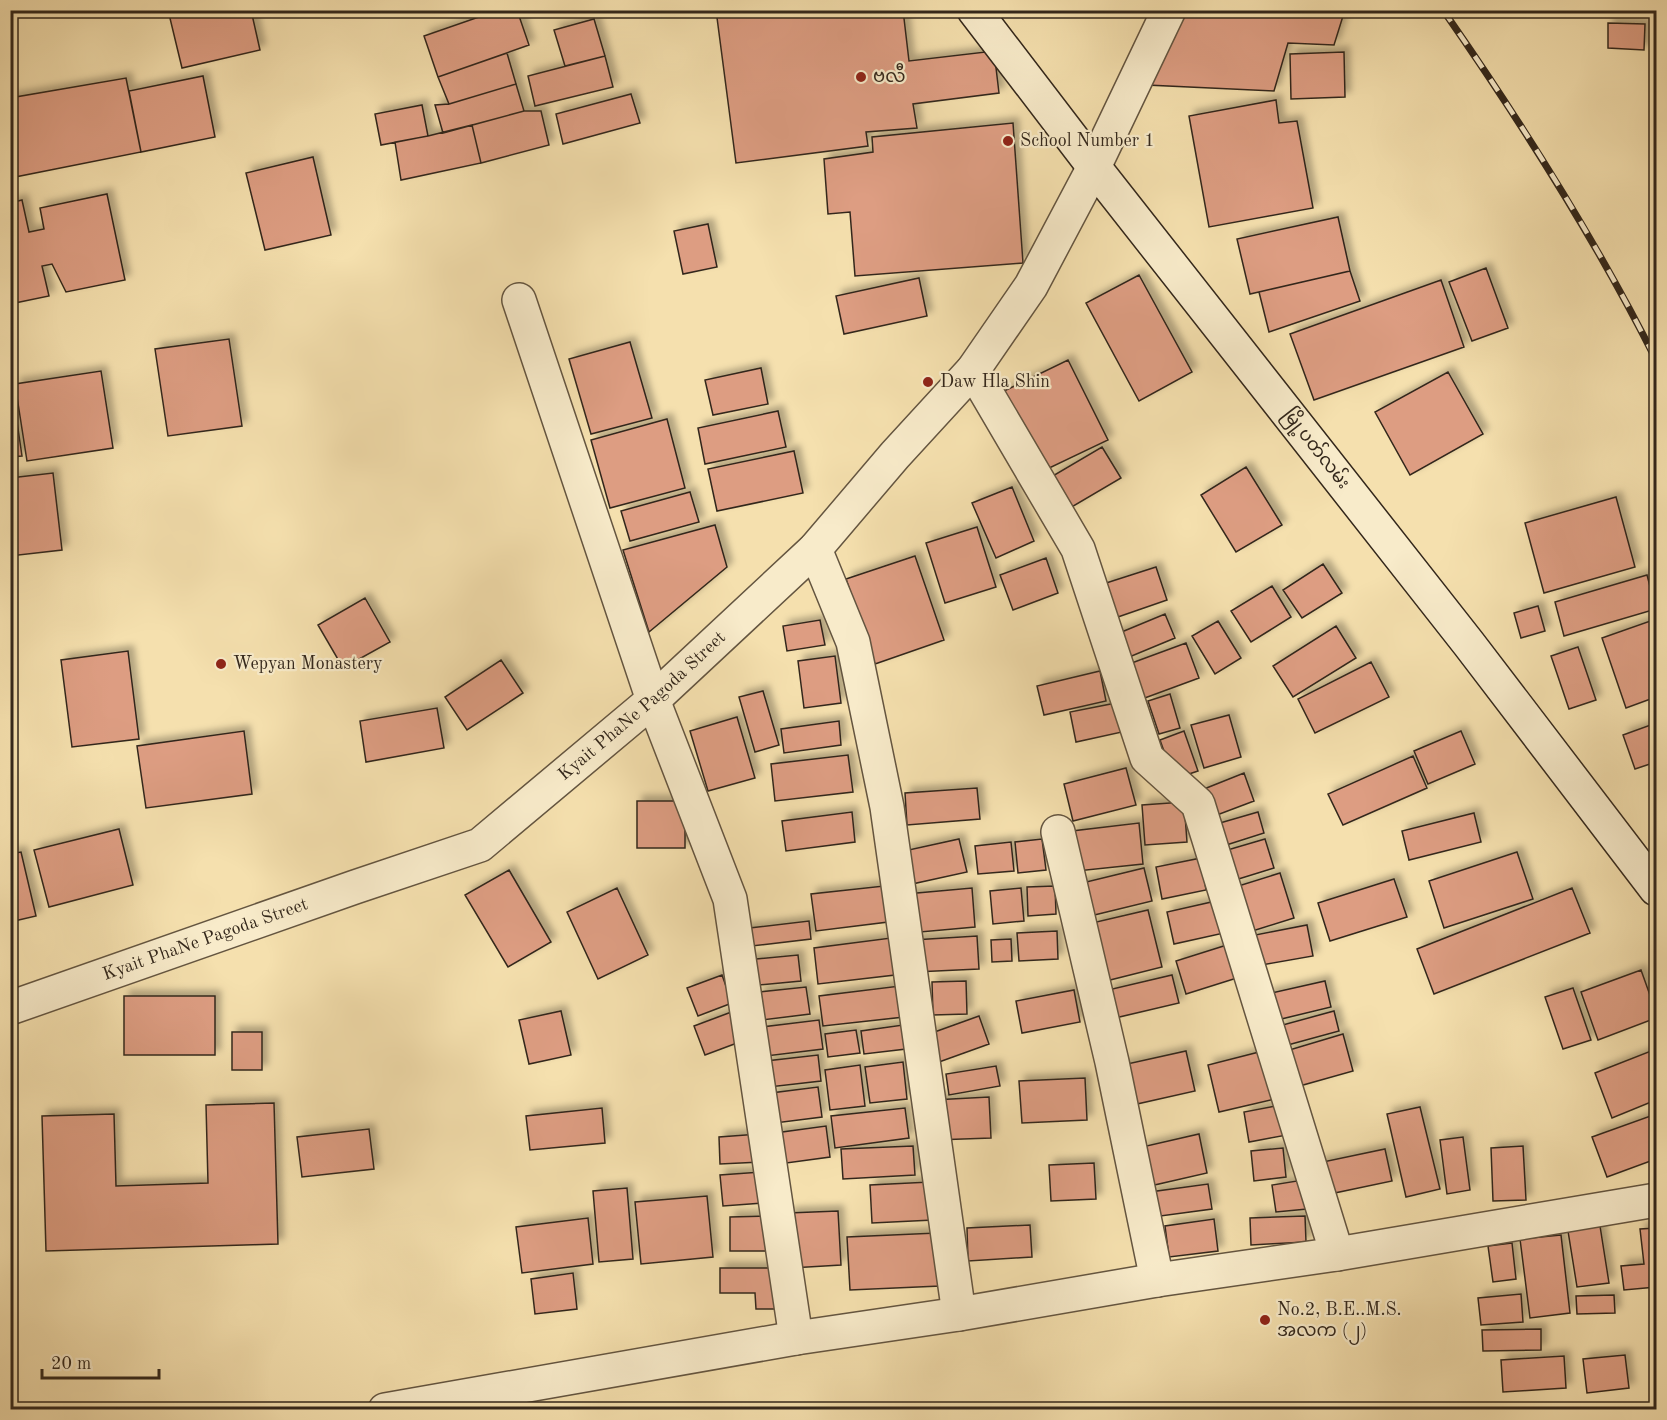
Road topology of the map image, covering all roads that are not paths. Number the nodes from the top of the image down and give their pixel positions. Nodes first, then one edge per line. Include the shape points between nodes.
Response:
1 (974, 10) edge
2 (1169, 10) edge
3 (1094, 167) junction
4 (519, 300) dead end
5 (973, 370) junction
6 (815, 549) junction
7 (653, 700) junction
8 (1058, 832) dead end
9 (1656, 889) edge
10 (10, 1008) edge
11 (1656, 1200) edge
12 (1337, 1254) junction
13 (1157, 1280) junction
14 (959, 1314) junction
15 (796, 1338) junction
16 (385, 1410) edge

1 - 3 street, မြို့ပတ်လမ်း
2 - 3 street, Kyait PhaNe Pagoda Street
3 - 5 street, Kyait PhaNe Pagoda Street via 1031,286
3 - 9 street, မြို့ပတ်လမ်း
4 - 7 street
5 - 6 street, Kyait PhaNe Pagoda Street
5 - 12 street via 1078,549 1147,758 1198,804
6 - 7 street, Kyait PhaNe Pagoda Street
6 - 14 street via 853,642 887,807
7 - 10 street, Kyait PhaNe Pagoda Street via 480,845
7 - 15 street via 730,899
8 - 13 street via 1112,1062
11 - 12 street
12 - 13 street
13 - 14 street
14 - 15 street
15 - 16 street

